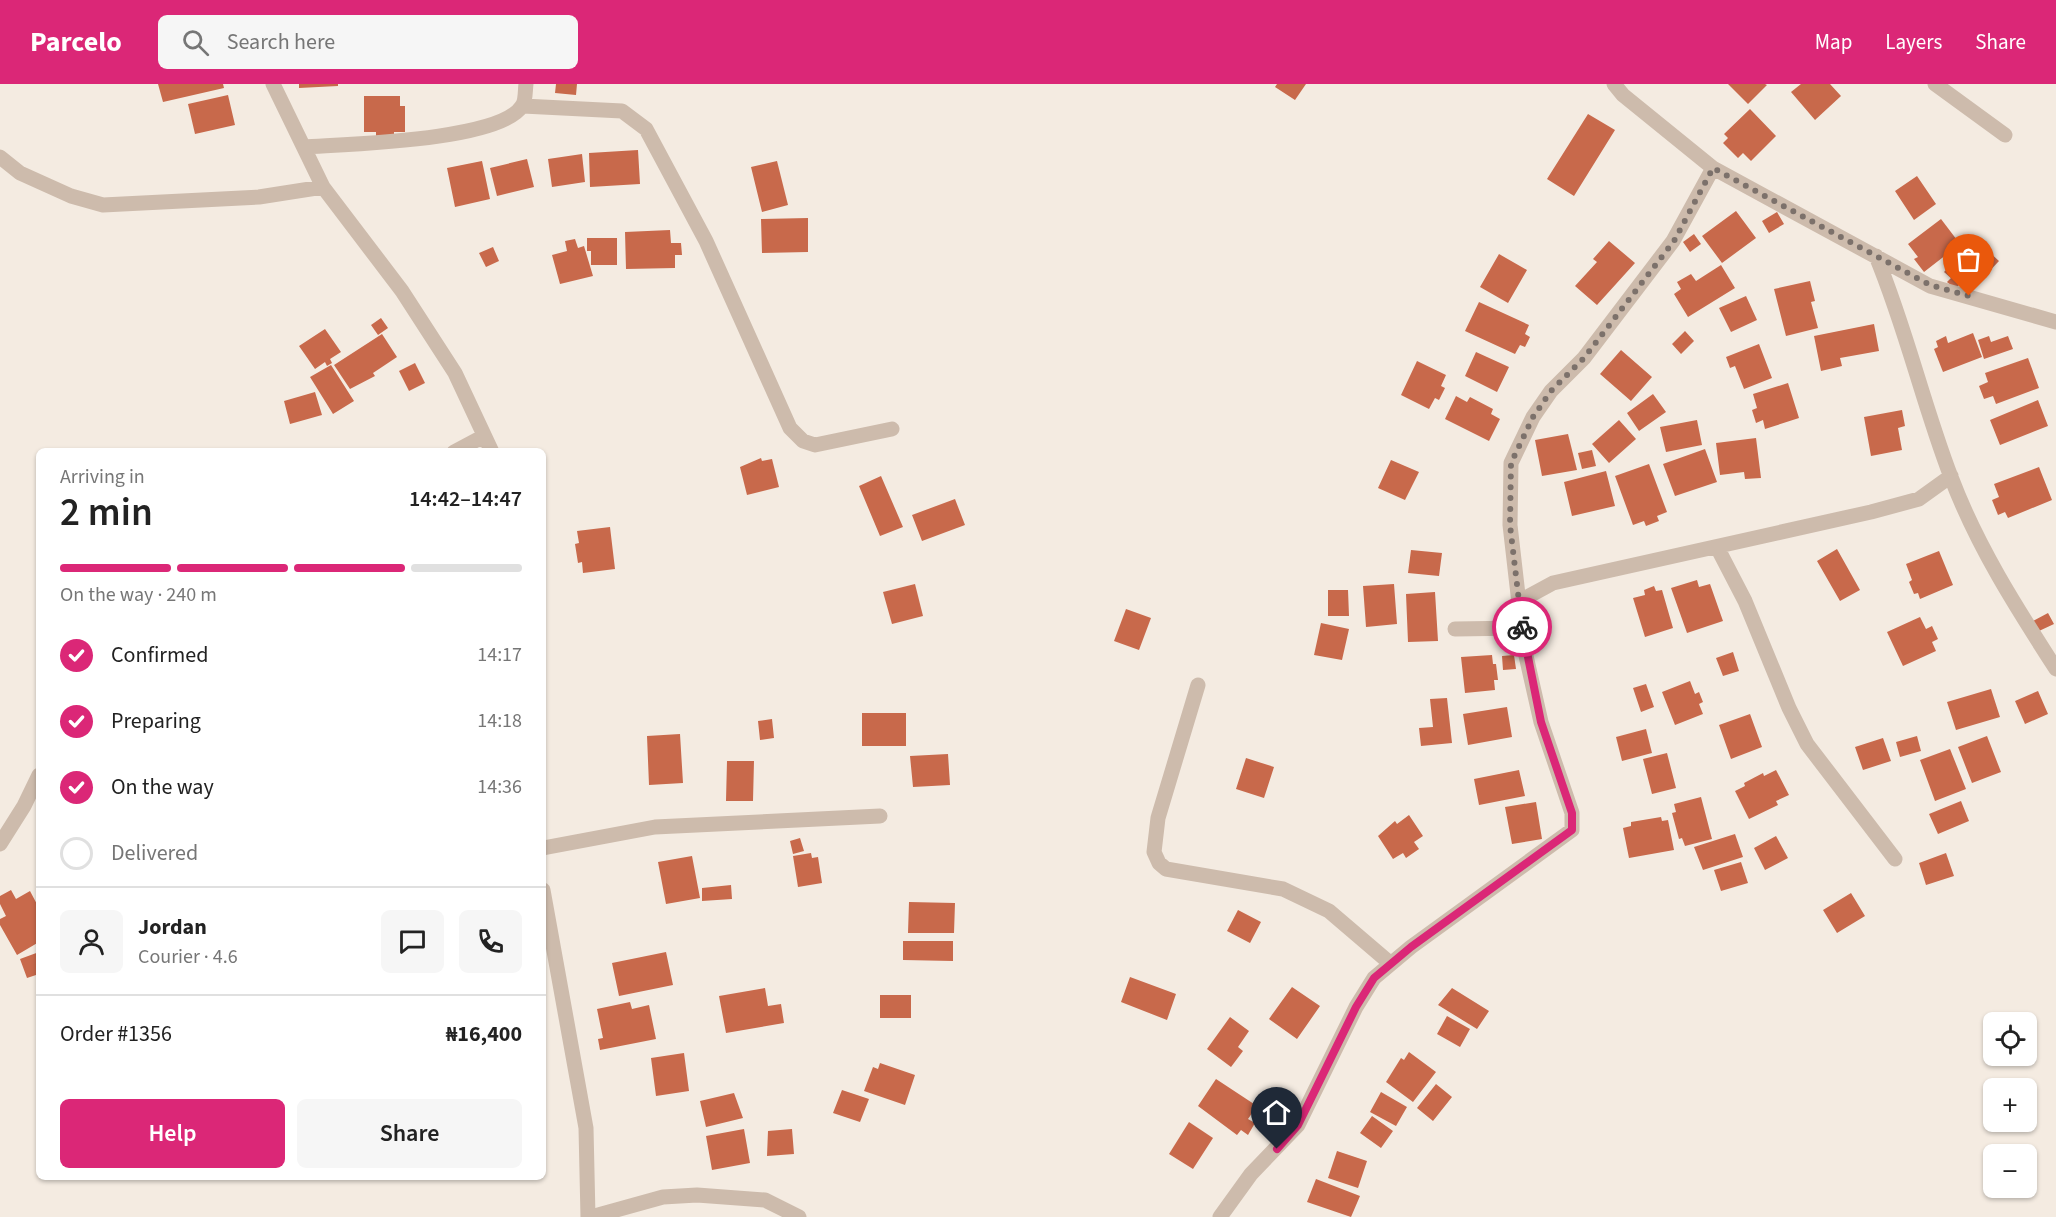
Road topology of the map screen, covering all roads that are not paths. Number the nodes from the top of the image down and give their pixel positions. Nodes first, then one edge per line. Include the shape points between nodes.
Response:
1 (273, 84) edge
2 (526, 84) edge
3 (1614, 84) edge
4 (1935, 84) edge
5 (523, 106) junction
6 (2005, 135) dead end
7 (304, 147) junction
8 (0, 157) edge
9 (1713, 168) junction
10 (323, 187) junction
11 (1876, 256) junction
12 (2056, 322) edge
13 (892, 429) dead end
14 (484, 436) junction
15 (462, 448) edge
16 (490, 448) edge
17 (1951, 476) junction
18 (1717, 547) junction
19 (1520, 601) junction
20 (1522, 628) junction
21 (1455, 629) dead end
22 (2056, 669) edge
23 (1198, 685) dead end
24 (36, 781) edge
25 (880, 816) dead end
26 (0, 844) edge
27 (546, 847) edge
28 (1895, 859) dead end
29 (546, 907) edge
30 (1390, 964) junction
31 (590, 1217) edge
32 (799, 1217) edge
33 (1220, 1217) edge

1 - 7 street
2 - 5 street
3 - 9 street
4 - 6 street
5 - 7 street via 513,115 471,132
5 - 13 street via 622,111 646,129 706,241 790,428 803,441 814,445
7 - 10 street
8 - 10 street via 20,173 71,196 103,205 259,197
9 - 11 street
9 - 19 street via 1674,241 1584,358 1551,391 1533,417 1511,463 1510,525
10 - 14 street via 402,291 455,373
11 - 12 street via 1930,285
11 - 17 street via 1899,311
14 - 15 street
14 - 16 street
17 - 18 street via 1919,499
17 - 22 street via 2001,583
18 - 19 street via 1553,584
18 - 28 street via 1745,601 1807,744
19 - 20 street
20 - 21 street
20 - 30 street via 1541,722 1572,813 1572,830
23 - 30 street via 1158,818 1154,852 1159,862 1166,869 1283,889 1329,911
24 - 26 street
25 - 27 street via 655,827
29 - 31 street via 586,1128
30 - 33 street via 1374,978 1356,1007 1298,1125 1251,1174
31 - 32 street via 663,1197 697,1195 765,1200

